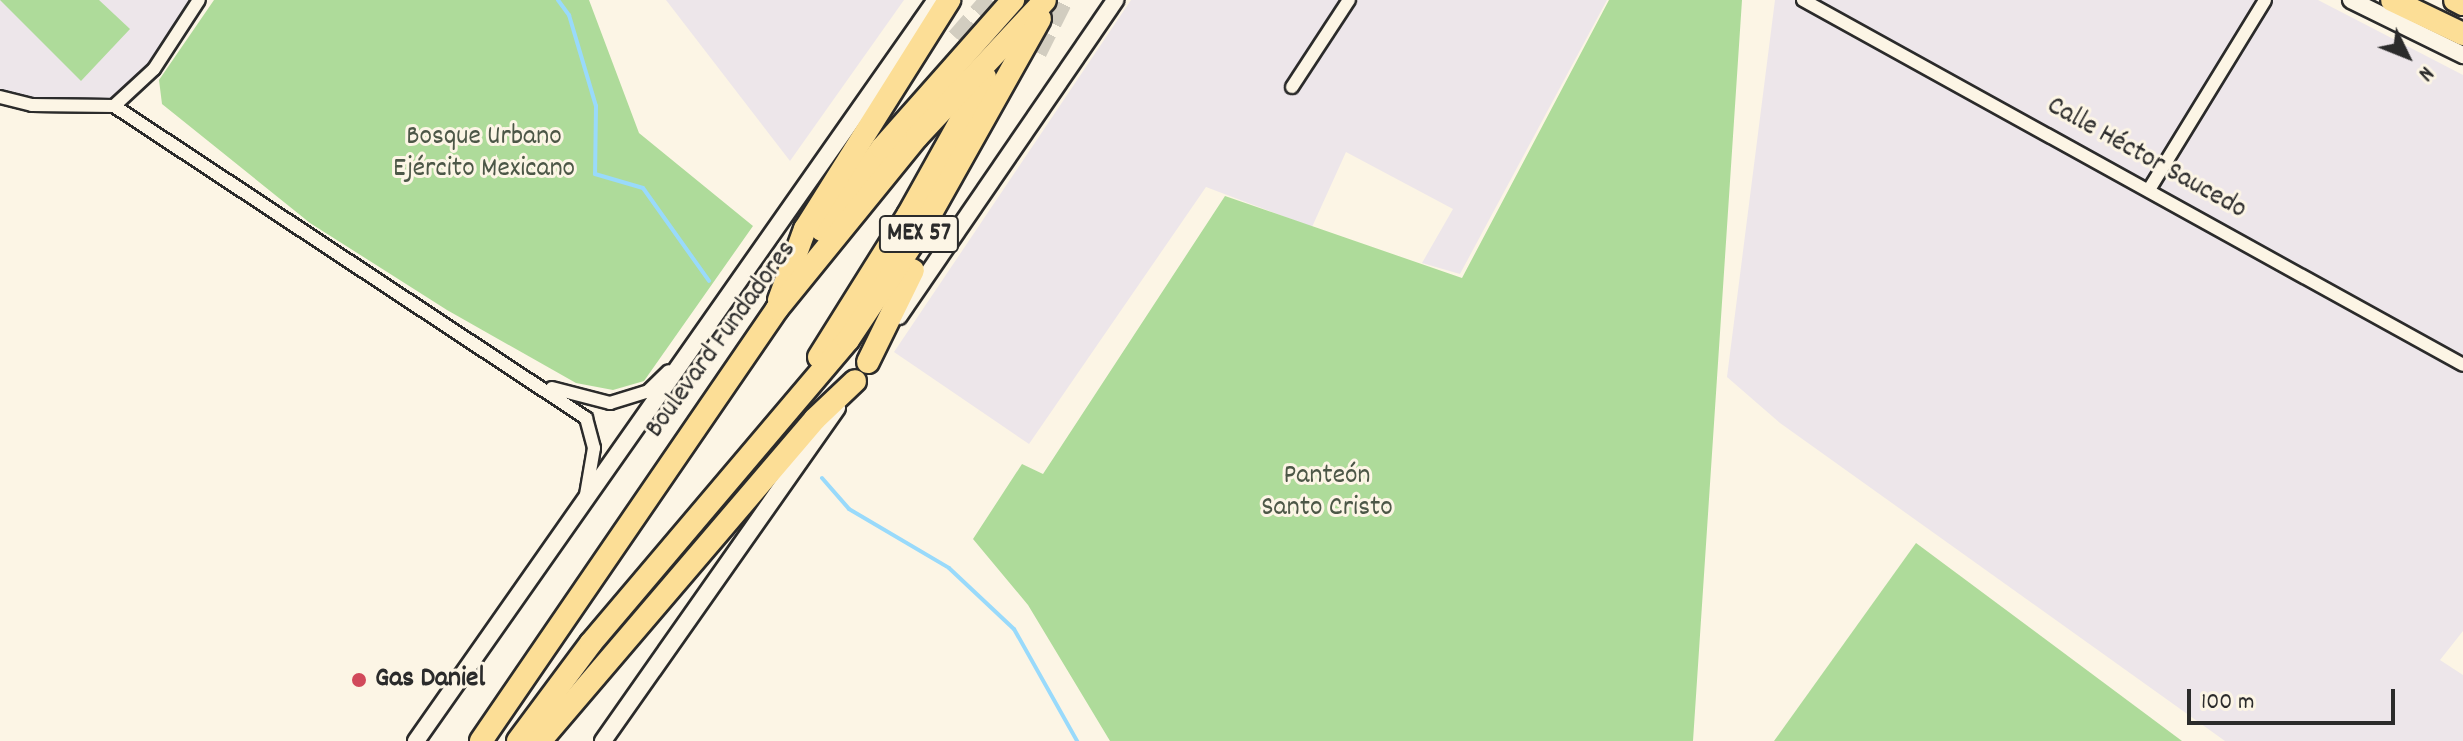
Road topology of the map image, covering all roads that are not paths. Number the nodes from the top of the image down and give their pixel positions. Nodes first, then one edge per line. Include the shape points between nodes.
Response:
1 (199, 0) edge
2 (936, 0) edge
3 (949, 0) edge
4 (1013, 0) edge
5 (1023, 0) edge
6 (1047, 0) edge
7 (1115, 0) edge
8 (1349, 0) edge
9 (1803, 0) edge
10 (2265, 0) edge
11 (2351, 0) edge
12 (2392, 0) edge
13 (2455, 0) edge
14 (2463, 4) edge
15 (2463, 34) edge
16 (957, 39) tunnel mouth
17 (1036, 52) tunnel mouth
18 (2463, 55) edge
19 (1292, 87) dead end
20 (0, 97) edge
21 (114, 106) junction
22 (2150, 188) junction
23 (798, 264) junction
24 (777, 309) junction
25 (868, 362) junction
26 (678, 363) junction
27 (2463, 365) edge
28 (855, 381) joint
29 (541, 385) junction
30 (760, 449) junction
31 (784, 469) junction
32 (586, 498) junction
33 (416, 741) edge
34 (478, 741) edge
35 (518, 741) edge
36 (540, 741) edge
37 (603, 741) edge

1 - 21 street via 154,69
2 - 26 main road
3 - 24 highway via 805,229
4 - 23 highway via 882,148
5 - 30 highway via 908,215
6 - 24 highway, Boulevard Fundadores / MEX 57 via 891,168
6 - 30 highway, Boulevard Fundadores / MEX 57 via 890,280
7 - 25 main road
8 - 19 street
9 - 22 street, Calle Héctor Saucedo
10 - 22 street
11 - 18 main road
12 - 15 highway
13 - 14 highway
16 - 23 highway via 870,147 808,239
17 - 25 highway via 900,292
20 - 21 street via 32,105
21 - 29 street via 308,238
22 - 27 street, Calle Héctor Saucedo
23 - 24 highway
24 - 34 highway, Boulevard Fundadores / MEX 57
25 - 28 main road
26 - 29 street via 647,392 610,403
26 - 32 main road
28 - 31 highway
29 - 32 street via 586,418 592,433
30 - 35 highway, Boulevard Fundadores / MEX 57 via 591,643
31 - 36 highway
31 - 37 main road
32 - 33 main road

